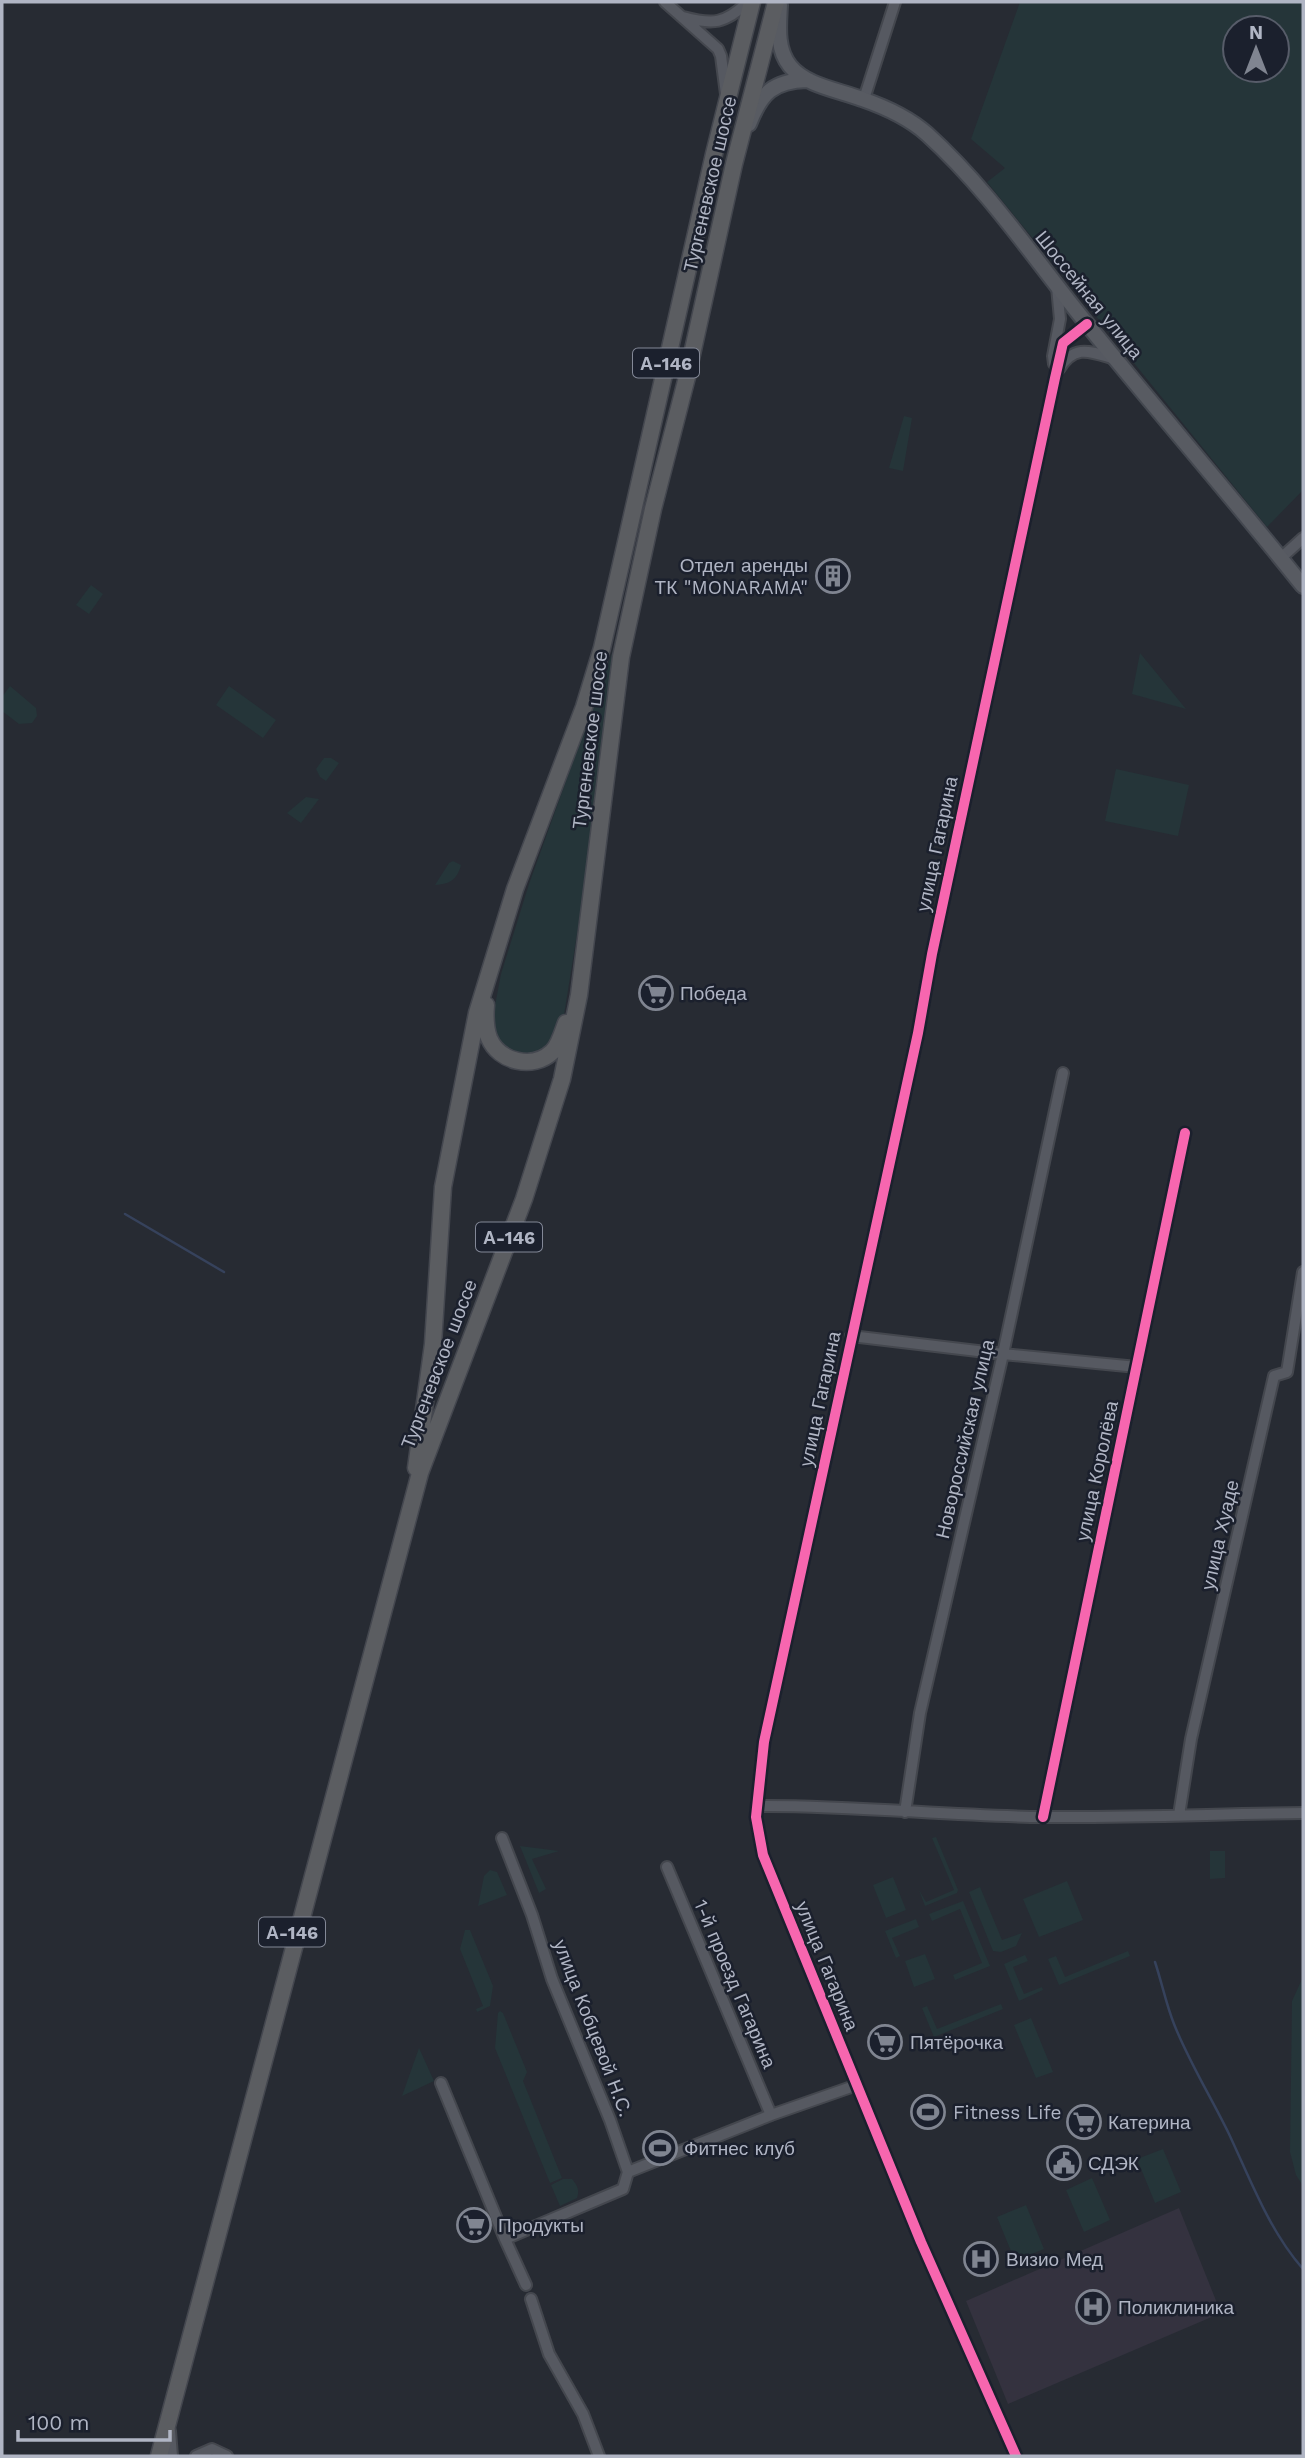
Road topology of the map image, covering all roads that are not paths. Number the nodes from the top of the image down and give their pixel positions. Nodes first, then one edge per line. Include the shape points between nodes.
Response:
1 (665, 2) edge
2 (750, 2) edge
3 (778, 2) edge
4 (895, 2) edge
5 (681, 16) junction
6 (807, 80) junction
7 (864, 99) junction
8 (727, 103) junction
9 (734, 164) junction
10 (1057, 286) junction
11 (1087, 324) junction
12 (1116, 360) junction
13 (1055, 378) junction
14 (1303, 538) edge
15 (1281, 558) junction
16 (1303, 586) edge
17 (486, 981) junction
18 (579, 995) junction
19 (1063, 1073) dead end
20 (1185, 1133) dead end
21 (1303, 1272) edge
22 (851, 1336) junction
23 (1003, 1354) junction
24 (1137, 1367) junction
25 (418, 1472) junction
26 (757, 1806) junction
27 (905, 1812) junction
28 (1303, 1813) edge
29 (1180, 1815) junction
30 (1043, 1817) junction
31 (502, 1838) dead end
32 (667, 1867) dead end
33 (441, 2083) dead end
34 (857, 2085) junction
35 (771, 2115) junction
36 (628, 2172) junction
37 (505, 2239) junction
38 (526, 2285) dead end
39 (531, 2299) dead end
40 (170, 2420) junction
41 (151, 2456) edge
42 (159, 2456) edge
43 (172, 2456) edge
44 (196, 2456) edge
45 (227, 2456) edge
46 (599, 2456) edge
47 (1016, 2456) edge

1 - 5 street
2 - 5 street via 721,22
2 - 8 highway, Тургеневское шоссе / А-146
3 - 6 main road via 782,50 790,67
3 - 9 highway, Тургеневское шоссе / А-146
4 - 7 street
5 - 8 street via 718,49
6 - 7 main road, Шоссейная улица
6 - 9 main road via 768,90 752,116
7 - 10 main road, Шоссейная улица via 909,120 944,149
8 - 17 highway, Тургеневское шоссе / А-146 via 602,648
9 - 18 highway, Тургеневское шоссе / А-146 via 621,657
10 - 11 main road, Шоссейная улица
10 - 13 street
11 - 12 main road, Шоссейная улица
11 - 13 street, улица Гагарина via 1063,343
12 - 13 street via 1079,352 1066,359
12 - 15 main road, Шоссейная улица
13 - 22 street, улица Гагарина
14 - 15 street
15 - 16 main road, Шоссейная улица
17 - 18 highway, А-146 via 485,1026 490,1041 501,1054 519,1063 537,1061 554,1051
17 - 25 highway, Тургеневское шоссе / А-146 via 443,1187 433,1344
18 - 25 highway, Тургеневское шоссе / А-146 via 562,1079 524,1199
19 - 23 street, Новороссийская улица
20 - 24 street, улица Королёва
21 - 29 street, улица Хуаде via 1287,1372 1274,1376 1191,1739
22 - 23 street
22 - 26 street, улица Гагарина via 764,1742
23 - 24 street
23 - 27 street, Новороссийская улица via 920,1713
24 - 30 street, улица Королёва
25 - 40 highway, А-146
25 - 41 highway, А-146
26 - 27 street
26 - 34 street, улица Гагарина via 763,1855
27 - 30 street
28 - 29 street
29 - 30 street
31 - 36 street, улица Кобцевой Н.С.
32 - 35 street, 1-й проезд Гагарина
33 - 37 street
34 - 35 street
34 - 47 street, улица Гагарина
35 - 36 street
36 - 37 street via 624,2189
37 - 38 street
39 - 46 street via 549,2354 583,2414
40 - 42 highway, А-146
40 - 43 street
44 - 45 street via 212,2449

